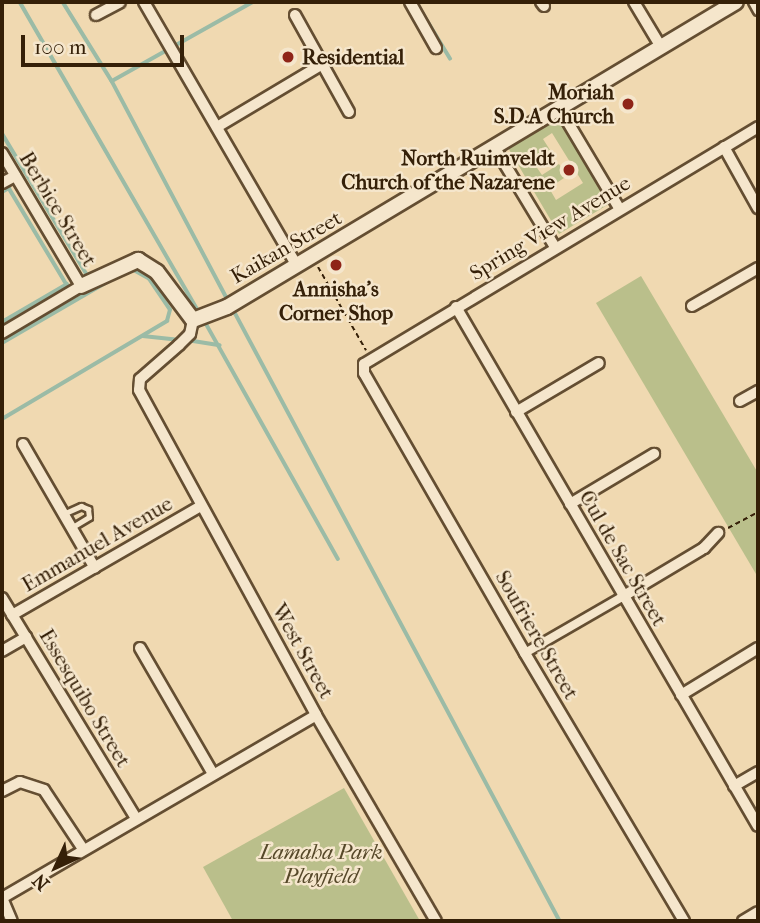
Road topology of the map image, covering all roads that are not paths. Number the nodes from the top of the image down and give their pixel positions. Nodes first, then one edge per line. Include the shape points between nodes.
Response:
1 (120, 2) edge
2 (144, 2) edge
3 (410, 2) edge
4 (634, 2) edge
5 (736, 2) edge
6 (752, 2) edge
7 (758, 11) edge
8 (96, 15) dead end
9 (295, 15) dead end
10 (661, 47) junction
11 (436, 48) dead end
12 (321, 65) junction
13 (560, 109) junction
14 (349, 112) dead end
15 (216, 127) junction
16 (758, 127) edge
17 (724, 147) junction
18 (495, 148) junction
19 (2, 153) edge
20 (15, 176) junction
21 (2, 183) edge
22 (619, 208) junction
23 (758, 208) edge
24 (555, 247) junction
25 (297, 265) junction
26 (758, 268) edge
27 (81, 286) junction
28 (692, 306) dead end
29 (456, 307) junction
30 (191, 327) junction
31 (2, 332) edge
32 (368, 361) joint
33 (599, 363) dead end
34 (758, 391) edge
35 (142, 396) joint
36 (740, 401) dead end
37 (516, 412) junction
38 (23, 444) dead end
39 (654, 454) dead end
40 (570, 504) junction
41 (201, 506) junction
42 (63, 514) junction
43 (71, 528) junction
44 (718, 533) road end
45 (95, 568) junction
46 (622, 597) junction
47 (2, 598) edge
48 (12, 615) junction
49 (26, 637) junction
50 (140, 648) dead end
51 (758, 648) edge
52 (2, 652) edge
53 (525, 653) junction
54 (681, 695) junction
55 (316, 715) junction
56 (758, 772) edge
57 (213, 774) junction
58 (734, 786) junction
59 (2, 791) edge
60 (136, 818) junction
61 (758, 826) edge
62 (83, 849) junction
63 (2, 898) edge
64 (758, 912) edge
65 (12, 921) edge
66 (436, 921) edge
67 (684, 921) edge
68 (743, 921) edge

1 - 8 street
2 - 15 street
3 - 11 street
4 - 10 street
5 - 10 street, Kaikan Street
6 - 7 street
9 - 12 street
10 - 13 street, Kaikan Street
12 - 14 street
12 - 15 street
13 - 18 street, Kaikan Street
13 - 22 street
15 - 25 street
16 - 17 street, Spring View Avenue
17 - 22 street, Spring View Avenue
17 - 23 street
18 - 24 street
18 - 25 street, Kaikan Street
19 - 20 street, Berbice Street
20 - 21 street
20 - 27 street, Berbice Street
22 - 24 street, Spring View Avenue
24 - 29 street, Spring View Avenue
25 - 30 street, Kaikan Street
26 - 28 street
27 - 30 street via 130,260 146,262
27 - 31 street
29 - 32 street, Spring View Avenue
29 - 37 street, Cul de Sac Street
30 - 35 street, Kaikan Street via 180,345 140,379
32 - 53 street, Soufriere Street via 364,373
33 - 37 street
34 - 36 street
35 - 41 street, West Street
37 - 40 street, Cul de Sac Street
38 - 42 street
39 - 40 street
40 - 46 street, Cul de Sac Street
41 - 45 street, Emmanuel Avenue
41 - 55 street, West Street
42 - 43 street
42 - 43 lane via 81,506 88,509 89,517
43 - 45 street
44 - 46 street via 704,548
45 - 48 street, Emmanuel Avenue
46 - 53 street
46 - 54 street, Cul de Sac Street
47 - 48 street, Essesquibo Street
48 - 49 street, Essesquibo Street
49 - 52 street
49 - 60 street, Essesquibo Street
50 - 57 street
51 - 54 street
53 - 67 street, Soufriere Street
54 - 58 street, Cul de Sac Street
55 - 57 street
55 - 66 street, West Street
56 - 58 street
57 - 60 street
58 - 61 street, Cul de Sac Street
59 - 62 street via 20,782 44,789
60 - 62 street
62 - 63 street
63 - 65 street
64 - 68 street

